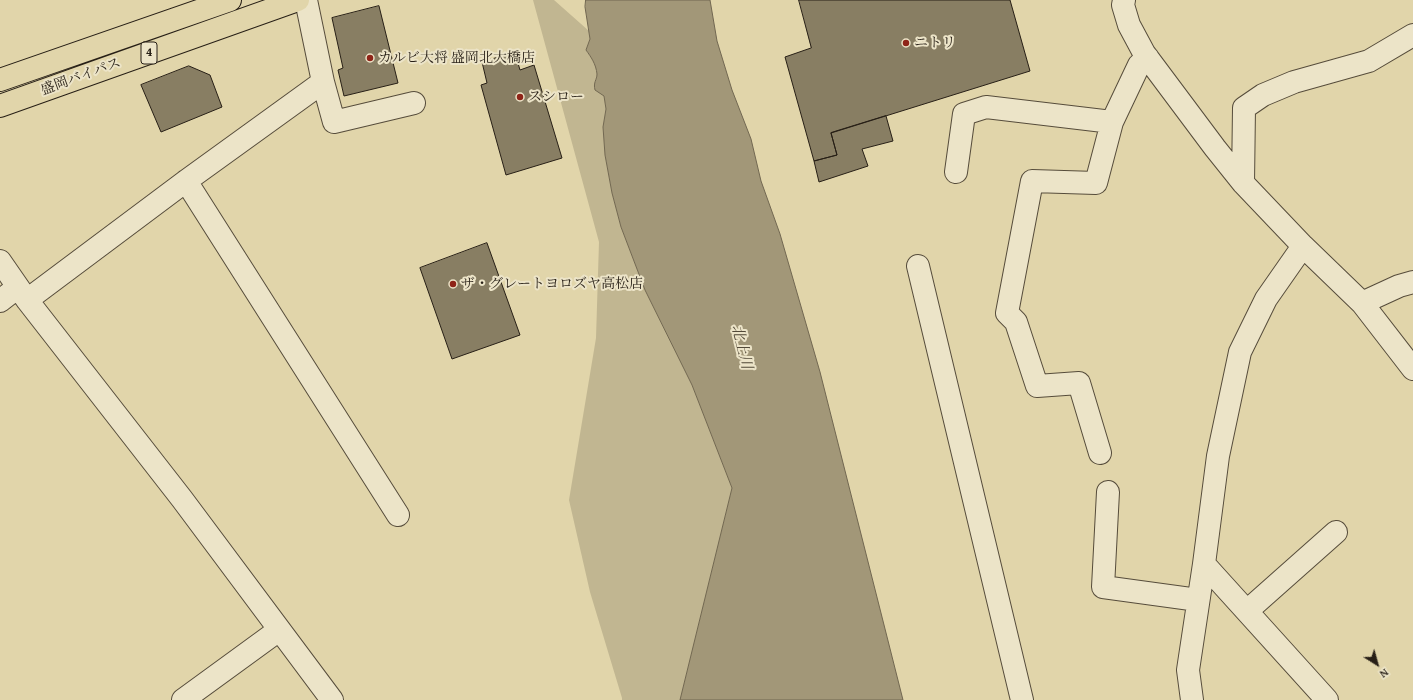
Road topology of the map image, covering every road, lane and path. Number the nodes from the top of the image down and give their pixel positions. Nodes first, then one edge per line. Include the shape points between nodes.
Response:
1 (230, 0) edge
2 (298, 0) edge
3 (306, 0) edge
4 (1124, 0) edge
5 (1413, 35) edge
6 (1148, 58) junction
7 (0, 80) edge
8 (323, 82) junction
9 (414, 103) dead end
10 (0, 106) edge
11 (1112, 122) junction
12 (956, 172) dead end
13 (186, 181) junction
14 (1243, 183) junction
15 (1303, 246) junction
16 (0, 261) edge
17 (918, 266) dead end
18 (1413, 282) edge
19 (22, 294) junction
20 (0, 301) edge
21 (1362, 303) junction
22 (1413, 369) edge
23 (1100, 453) dead end
24 (1108, 492) dead end
25 (398, 515) dead end
26 (1336, 532) dead end
27 (1204, 564) junction
28 (1198, 600) junction
29 (1247, 611) junction
30 (280, 630) junction
31 (183, 700) edge
32 (332, 700) edge
33 (1022, 700) edge
34 (1192, 700) edge
35 (1326, 700) edge

1 - 7 highway, 盛岡バイパス / 4
2 - 10 highway, 盛岡バイパス / 4
3 - 8 street
4 - 6 street via 1129,25
5 - 14 street via 1369,61 1294,82 1262,95 1244,108
6 - 11 street via 1139,65
6 - 14 street
8 - 9 street via 334,122
8 - 13 street
11 - 12 street via 986,108 964,114
11 - 23 street via 1096,183 1032,181 1007,313 1016,322 1037,386 1079,383
13 - 19 street
13 - 25 street
14 - 15 street
15 - 21 street
15 - 27 street via 1266,299 1240,352 1218,456
16 - 19 street
17 - 33 street
18 - 21 street
19 - 20 street
19 - 30 street via 182,499
21 - 22 street
24 - 28 street via 1103,587
26 - 29 street
27 - 28 street
27 - 29 street
28 - 34 street via 1188,670
29 - 35 street
30 - 31 street
30 - 32 street

